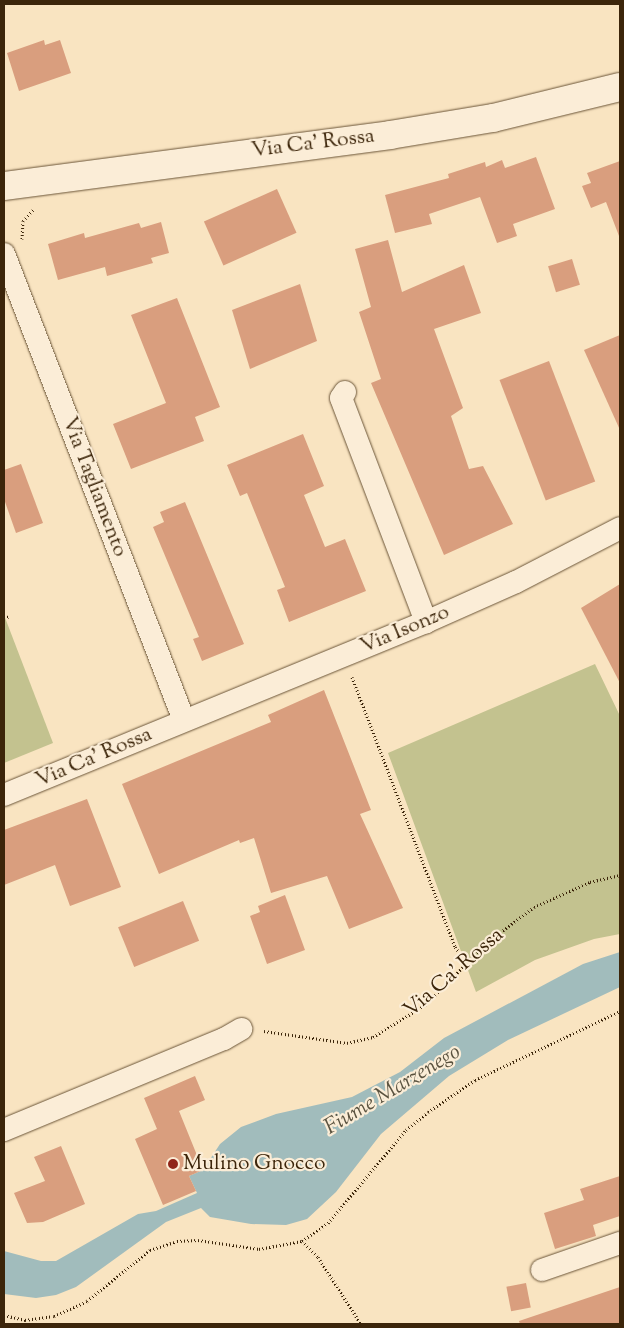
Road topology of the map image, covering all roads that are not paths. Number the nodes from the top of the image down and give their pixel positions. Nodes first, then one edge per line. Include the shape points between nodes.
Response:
1 (620, 87) edge
2 (4, 186) edge
3 (4, 254) edge
4 (345, 392) dead end
5 (620, 528) edge
6 (426, 622) junction
7 (184, 720) junction
8 (4, 795) edge
9 (241, 1029) road end
10 (4, 1130) edge
11 (620, 1243) edge
12 (542, 1270) dead end

1 - 2 street, Via Ca' Rossa via 493,118 390,135
3 - 7 street, Via Tagliamento
4 - 6 street via 341,398
5 - 6 street, Via Isonzo via 516,582
6 - 7 street, Via Isonzo
7 - 8 street, Via Ca' Rossa
9 - 10 street via 224,1039
11 - 12 street

